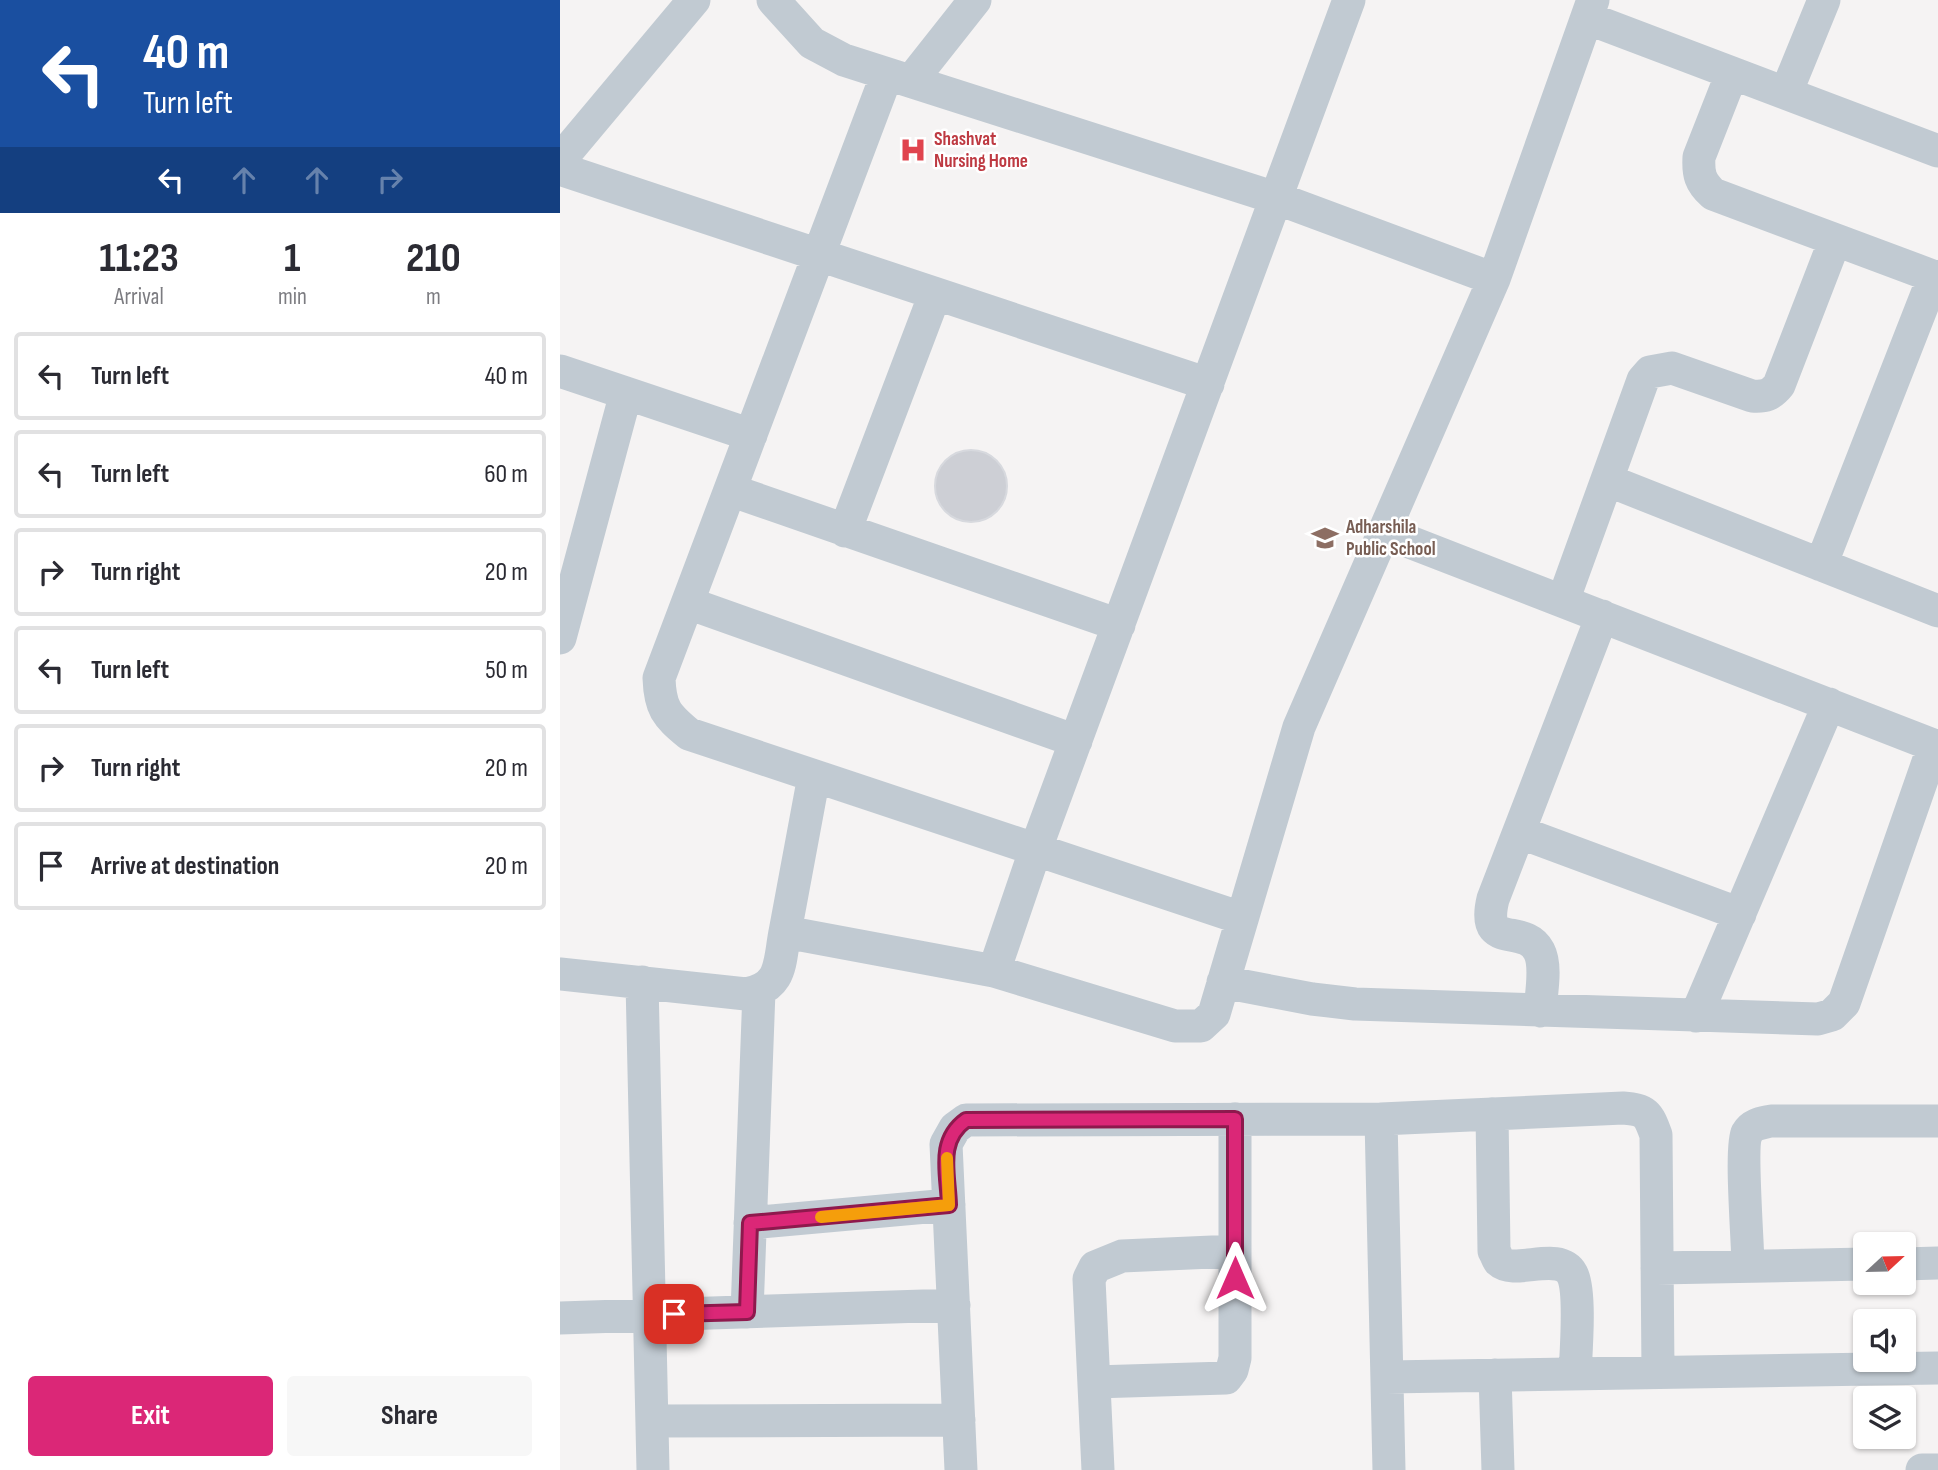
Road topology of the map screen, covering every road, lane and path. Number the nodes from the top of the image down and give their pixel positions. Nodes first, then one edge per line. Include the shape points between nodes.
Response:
1 (694, 0) edge
2 (773, 0) edge
3 (975, 0) edge
4 (1349, 0) edge
5 (1824, 0) edge
6 (1590, 9) edge
7 (1732, 73) junction
8 (899, 78) junction
9 (1786, 93) junction
10 (1938, 151) edge
11 (560, 160) edge
12 (560, 169) edge
13 (1276, 198) junction
14 (1835, 240) junction
15 (819, 256) junction
16 (1936, 277) edge
17 (1494, 279) junction
18 (935, 294) junction
19 (560, 371) edge
20 (1208, 384) junction
21 (626, 393) junction
22 (751, 435) junction
23 (1607, 480) junction
24 (730, 490) junction
25 (845, 530) junction
26 (1384, 532) junction
27 (1821, 565) junction
28 (1563, 601) junction
29 (1935, 601) edge
30 (688, 603) junction
31 (1602, 616) junction
32 (1119, 625) junction
33 (560, 638) edge
34 (1829, 704) junction
35 (1076, 741) junction
36 (1936, 746) edge
37 (814, 776) junction
38 (1519, 832) junction
39 (1035, 851) junction
40 (1740, 914) junction
41 (1241, 918) junction
42 (785, 932) junction
43 (994, 971) junction
44 (560, 974) edge
45 (642, 982) junction
46 (1223, 982) junction
47 (759, 992) junction
48 (1540, 1011) junction
49 (1696, 1016) junction
50 (1492, 1114) junction
51 (1235, 1119) junction
52 (1381, 1119) junction
53 (1938, 1121) edge
54 (949, 1205) junction
55 (750, 1223) junction
56 (1235, 1251) junction
57 (1938, 1263) edge
58 (1853, 1264) edge
59 (1916, 1264) edge
60 (1748, 1266) junction
61 (1657, 1268) junction
62 (954, 1305) junction
63 (747, 1312) junction
64 (650, 1315) junction
65 (560, 1318) edge
66 (1938, 1368) edge
67 (1658, 1372) junction
68 (1575, 1374) junction
69 (1495, 1375) junction
70 (1387, 1377) junction
71 (1094, 1382) junction
72 (959, 1420) junction
73 (652, 1421) junction
74 (653, 1470) edge
75 (961, 1470) edge
76 (1098, 1470) edge
77 (1389, 1470) edge
78 (1498, 1470) edge
79 (1922, 1470) edge
80 (1938, 1470) edge

1 - 11 street
2 - 8 street via 811,43 844,60
3 - 8 street
4 - 13 street
5 - 9 street
6 - 7 street
6 - 17 street
7 - 9 street
7 - 14 street via 1699,157 1702,184 1713,194
8 - 13 street
8 - 15 street
9 - 10 street
12 - 15 street
13 - 17 street
13 - 20 street
14 - 16 street
14 - 23 street via 1772,394 1752,396 1672,368 1650,372 1643,380
15 - 18 street
15 - 22 street
16 - 27 street
17 - 26 street
18 - 20 street
18 - 25 street
19 - 21 street
20 - 32 street
21 - 22 street
21 - 33 street
22 - 24 street
23 - 27 street
23 - 28 street
24 - 25 street
24 - 30 street
25 - 32 street
26 - 28 street
26 - 41 street via 1298,727
27 - 29 street
28 - 31 street
30 - 35 street
30 - 37 street via 659,678 660,701 673,721 689,734
31 - 34 street
31 - 38 street
32 - 35 street
34 - 36 street
34 - 40 street
35 - 39 street
36 - 49 street via 1844,1003 1832,1015 1818,1019
37 - 39 street
37 - 42 street
38 - 40 street
38 - 48 street via 1489,915 1499,933 1533,943 1540,952
39 - 41 street
39 - 43 street
40 - 49 street
41 - 46 street
42 - 43 street
42 - 47 street via 778,973 771,985
43 - 46 street via 1175,1026 1201,1026 1214,1014
44 - 45 street
45 - 47 street
45 - 64 street
46 - 48 street via 1355,1004
47 - 55 street
48 - 49 street
50 - 52 street
50 - 61 street via 1623,1108 1641,1110 1651,1119 1656,1135
50 - 68 street via 1494,1251 1507,1265 1554,1264 1572,1274 1576,1288
51 - 52 street
51 - 54 street via 966,1120 946,1144
51 - 56 street
52 - 70 street
53 - 60 street via 1771,1121 1755,1125 1746,1134 1744,1153
54 - 55 street
54 - 62 street
55 - 63 street
56 - 71 street via 1122,1256 1095,1267 1089,1279
56 - 71 street via 1235,1359 1226,1378
57 - 59 street
58 - 60 street
60 - 61 street
61 - 67 street
62 - 63 street
62 - 72 street
63 - 64 street
64 - 65 street
64 - 73 street
66 - 67 street
67 - 68 street
68 - 69 street
69 - 70 street
69 - 78 street
70 - 77 street
71 - 76 street
72 - 73 street
72 - 75 street
73 - 74 street
79 - 80 street

